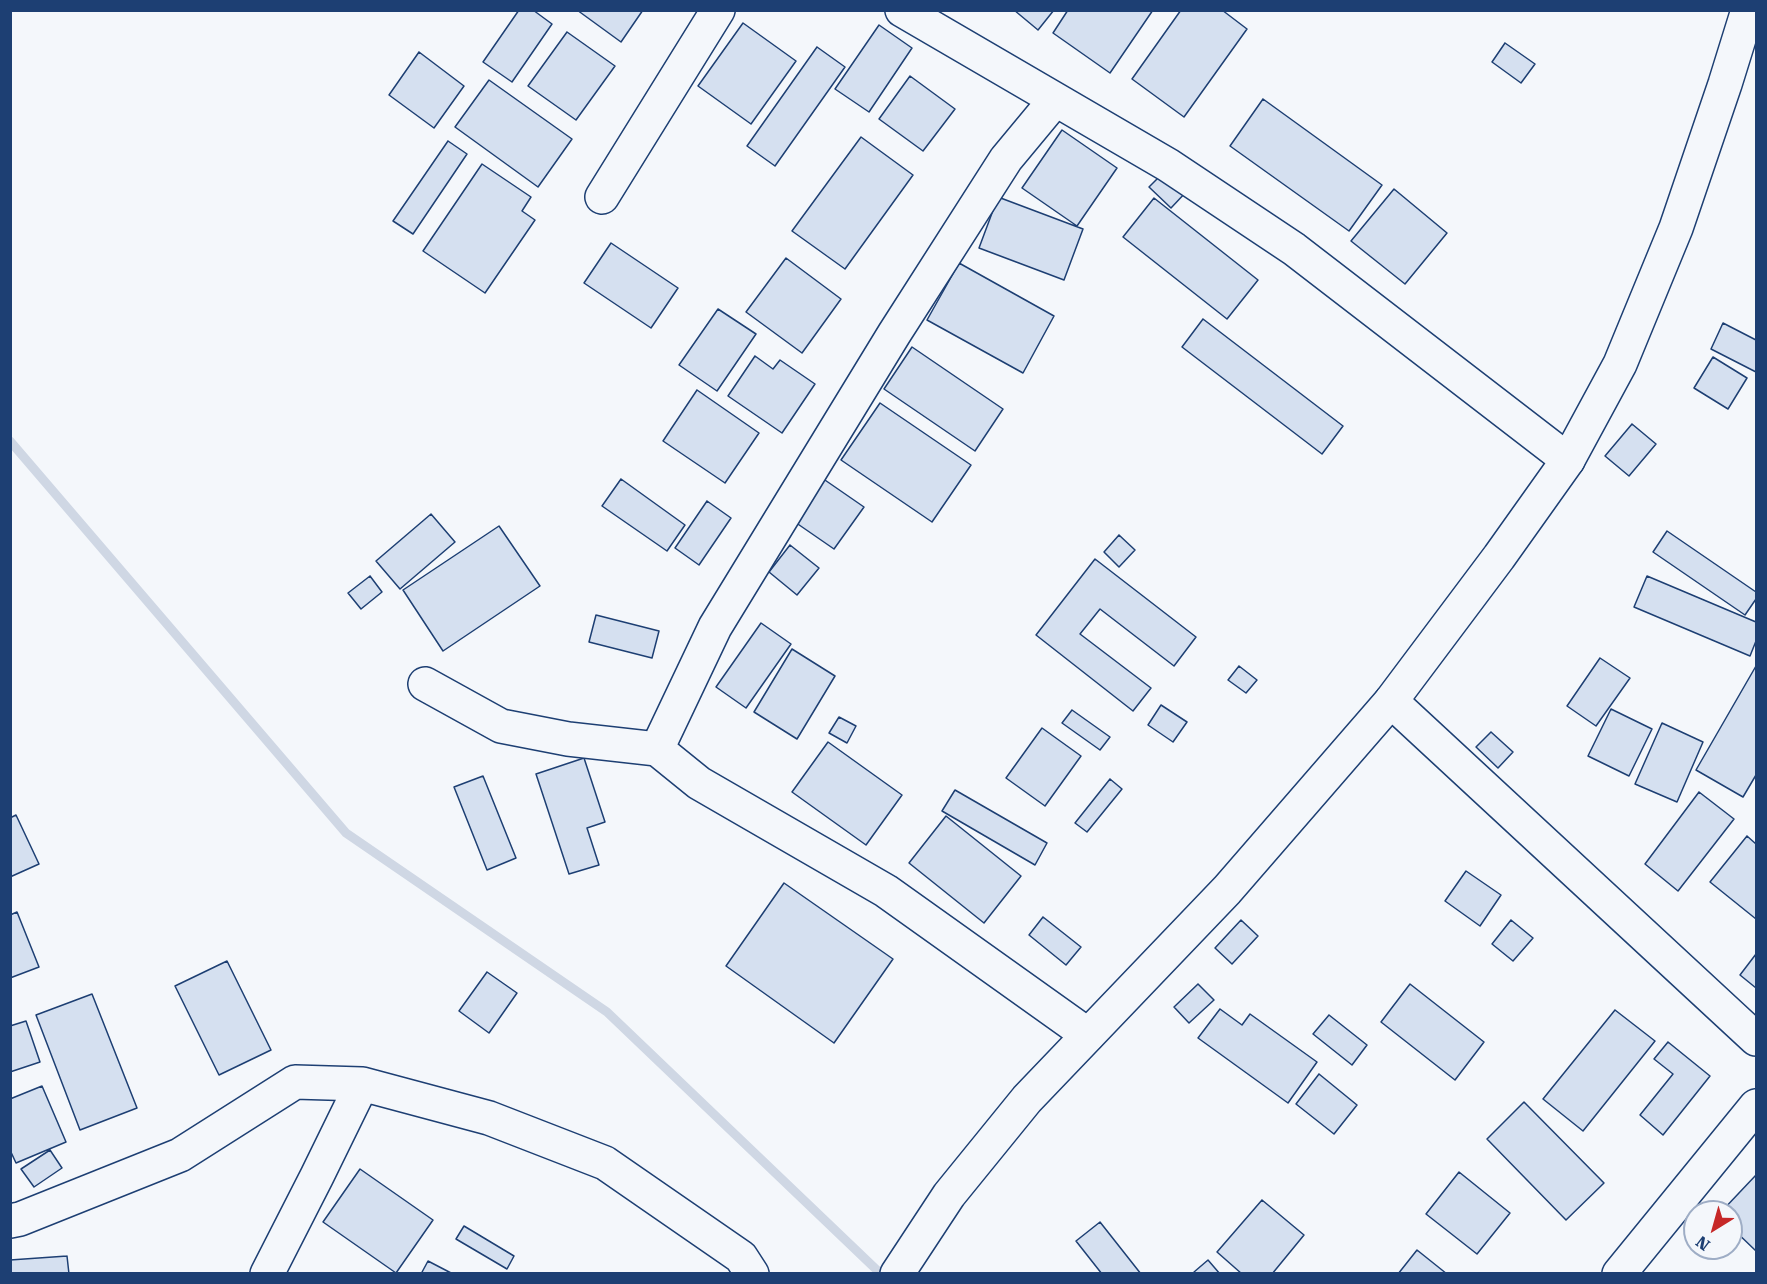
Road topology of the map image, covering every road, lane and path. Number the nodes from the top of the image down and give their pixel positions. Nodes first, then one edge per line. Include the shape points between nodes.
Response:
1 (718, 10) edge
2 (902, 10) edge
3 (1748, 10) edge
4 (1055, 100) junction
5 (602, 197) dead end
6 (1568, 460) junction
7 (425, 684) dead end
8 (1391, 701) junction
9 (657, 749) junction
10 (1088, 1035) junction
11 (1756, 1039) edge
12 (362, 1084) junction
13 (1756, 1106) edge
14 (10, 1221) edge
15 (1630, 1268) edge
16 (267, 1274) edge
17 (752, 1274) edge
18 (897, 1274) edge

1 - 5 street
2 - 4 street
3 - 6 street via 1676,228 1620,364
4 - 6 street via 1168,165 1294,249
4 - 9 street via 1006,159 894,334 715,627
6 - 8 street
7 - 9 street via 501,726 568,739
8 - 10 street via 1227,890
8 - 11 street
9 - 10 street via 699,783 886,891
10 - 18 street via 1027,1100 950,1195
12 - 14 street via 295,1082 180,1155
12 - 16 street
12 - 17 street via 489,1118 605,1163 741,1257
13 - 15 street

